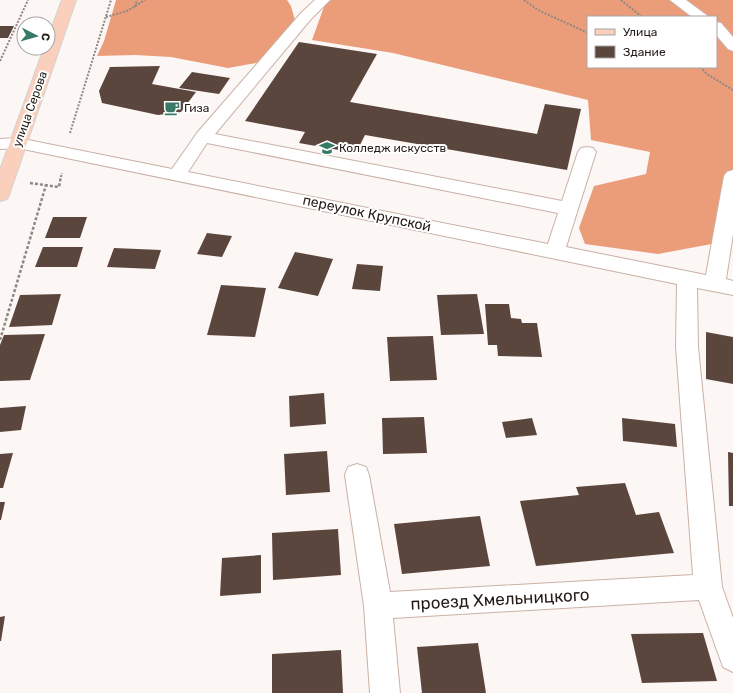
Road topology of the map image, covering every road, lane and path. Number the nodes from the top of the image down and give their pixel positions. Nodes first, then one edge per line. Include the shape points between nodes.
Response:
1 (28, 0) edge
2 (69, 0) edge
3 (111, 0) edge
4 (137, 0) edge
5 (145, 0) edge
6 (323, 0) edge
7 (524, 0) edge
8 (621, 0) edge
9 (677, 0) edge
10 (136, 6) junction
11 (641, 16) edge
12 (701, 16) edge
13 (106, 17) junction
14 (717, 27) edge
15 (587, 33) edge
16 (733, 46) edge
17 (0, 61) edge
18 (701, 68) edge
19 (733, 90) edge
20 (203, 137) junction
21 (9, 143) edge
22 (66, 152) junction
23 (587, 152) dead end
24 (177, 174) junction
25 (733, 176) edge
26 (46, 185) junction
27 (3, 187) edge
28 (569, 209) junction
29 (555, 252) junction
30 (686, 278) junction
31 (724, 286) edge
32 (0, 340) edge
33 (357, 475) dead end
34 (708, 587) junction
35 (378, 606) junction
36 (733, 657) edge
37 (386, 693) edge

1 - 17 path
2 - 21 main road, улица Серова
3 - 13 path
4 - 10 path
5 - 10 path
6 - 20 street via 306,16
7 - 15 path via 538,10
8 - 11 path
9 - 12 street
10 - 13 path
13 - 22 path via 70,131
14 - 16 street
18 - 19 path
20 - 24 street
20 - 28 street
21 - 22 street, переулок Крупской
21 - 27 main road, улица Серова
22 - 24 street, переулок Крупской
22 - 26 path via 59,187
23 - 28 street
24 - 29 street, переулок Крупской
25 - 31 street
26 - 27 path
26 - 32 path
28 - 29 street
29 - 30 street, переулок Крупской
30 - 31 street, переулок Крупской
30 - 34 street via 687,347
33 - 35 street
34 - 35 street, проезд Хмельницкого
34 - 36 street
35 - 37 street

